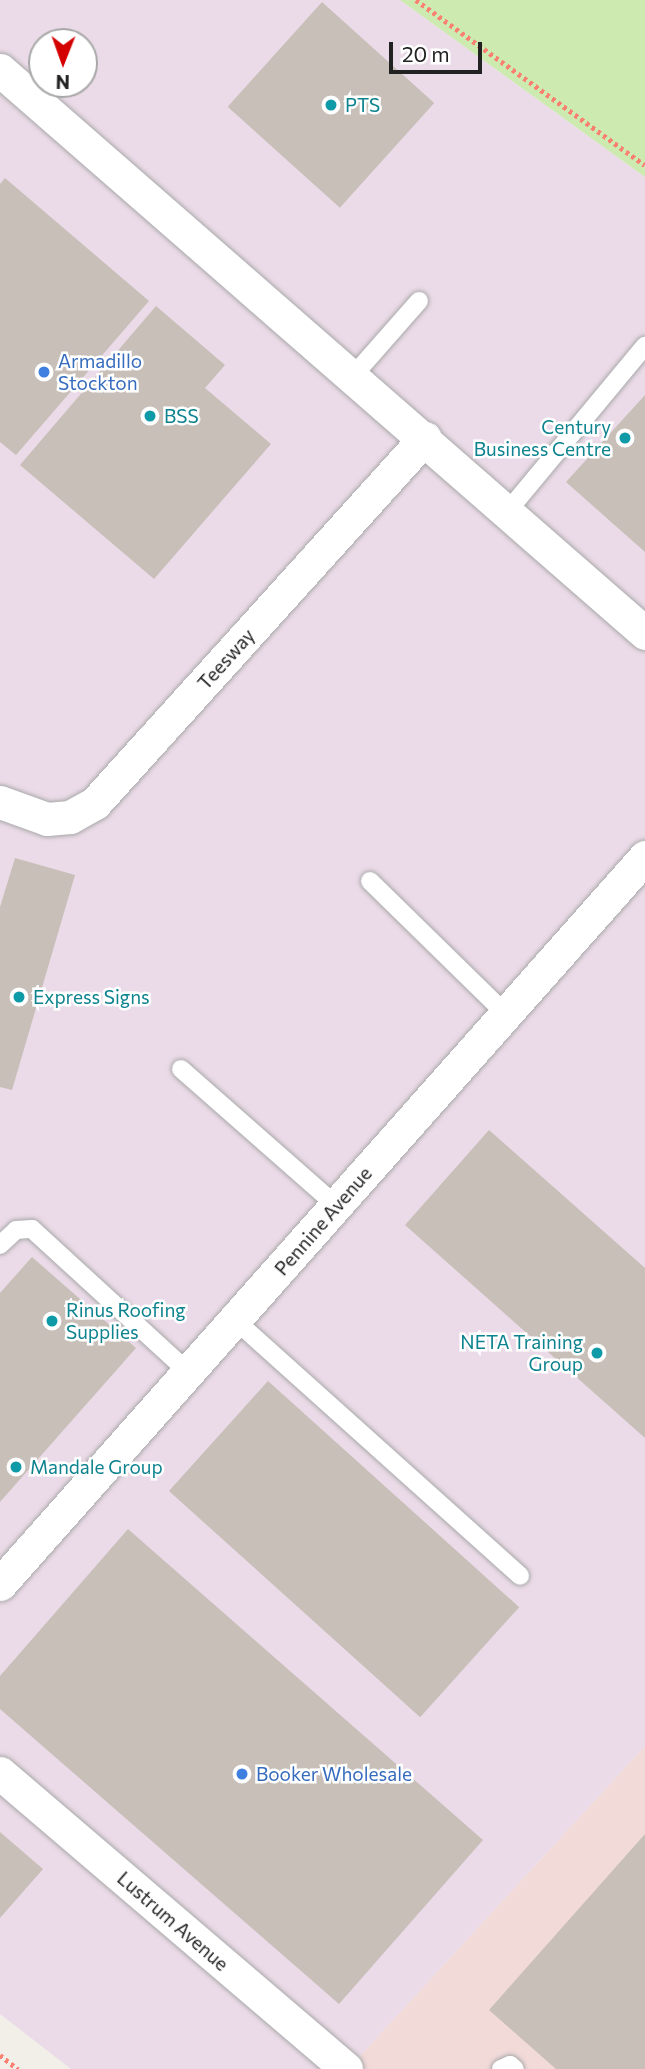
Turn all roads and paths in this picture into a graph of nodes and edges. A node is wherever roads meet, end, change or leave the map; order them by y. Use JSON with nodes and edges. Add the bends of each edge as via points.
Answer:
{"nodes":[{"id":1,"x":416,"y":0,"type":"edge"},
{"id":2,"x":0,"y":70,"type":"edge"},
{"id":3,"x":645,"y":165,"type":"edge"},
{"id":4,"x":419,"y":301,"type":"dead end"},
{"id":5,"x":645,"y":346,"type":"edge"},
{"id":6,"x":352,"y":376,"type":"junction"},
{"id":7,"x":425,"y":438,"type":"junction"},
{"id":8,"x":508,"y":512,"type":"junction"},
{"id":9,"x":642,"y":623,"type":"edge"},
{"id":10,"x":0,"y":802,"type":"edge"},
{"id":11,"x":645,"y":857,"type":"edge"},
{"id":12,"x":370,"y":881,"type":"dead end"},
{"id":13,"x":506,"y":1014,"type":"junction"},
{"id":14,"x":181,"y":1069,"type":"dead end"},
{"id":15,"x":336,"y":1205,"type":"junction"},
{"id":16,"x":0,"y":1245,"type":"edge"},
{"id":17,"x":235,"y":1320,"type":"junction"},
{"id":18,"x":188,"y":1372,"type":"junction"},
{"id":19,"x":520,"y":1576,"type":"dead end"},
{"id":20,"x":0,"y":1584,"type":"edge"},
{"id":21,"x":0,"y":1773,"type":"edge"},
{"id":22,"x":0,"y":2054,"type":"edge"},
{"id":23,"x":18,"y":2069,"type":"edge"},
{"id":24,"x":346,"y":2069,"type":"edge"},
{"id":25,"x":501,"y":2069,"type":"edge"},
{"id":26,"x":514,"y":2069,"type":"edge"}],
"edges":[{"from":1,"to":3,"type":"path"},
{"from":2,"to":6,"type":"street"},
{"from":4,"to":6,"type":"lane"},
{"from":5,"to":8,"type":"lane"},
{"from":6,"to":7,"type":"street"},
{"from":7,"to":8,"type":"street"},
{"from":7,"to":10,"type":"street","name":"Teesway","via":[[96,803],[70,817],[47,819]]},
{"from":8,"to":9,"type":"street"},
{"from":11,"to":13,"type":"street","name":"Pennine Avenue"},
{"from":12,"to":13,"type":"lane"},
{"from":13,"to":15,"type":"street","name":"Pennine Avenue"},
{"from":14,"to":15,"type":"lane"},
{"from":15,"to":17,"type":"street","name":"Pennine Avenue"},
{"from":16,"to":18,"type":"lane","via":[[16,1230],[32,1229]]},
{"from":17,"to":18,"type":"street","name":"Pennine Avenue"},
{"from":17,"to":19,"type":"lane"},
{"from":18,"to":20,"type":"street","name":"Pennine Avenue"},
{"from":21,"to":24,"type":"street","name":"Lustrum Avenue"},
{"from":22,"to":23,"type":"path"},
{"from":25,"to":26,"type":"lane","via":[[510,2065]]}]}
